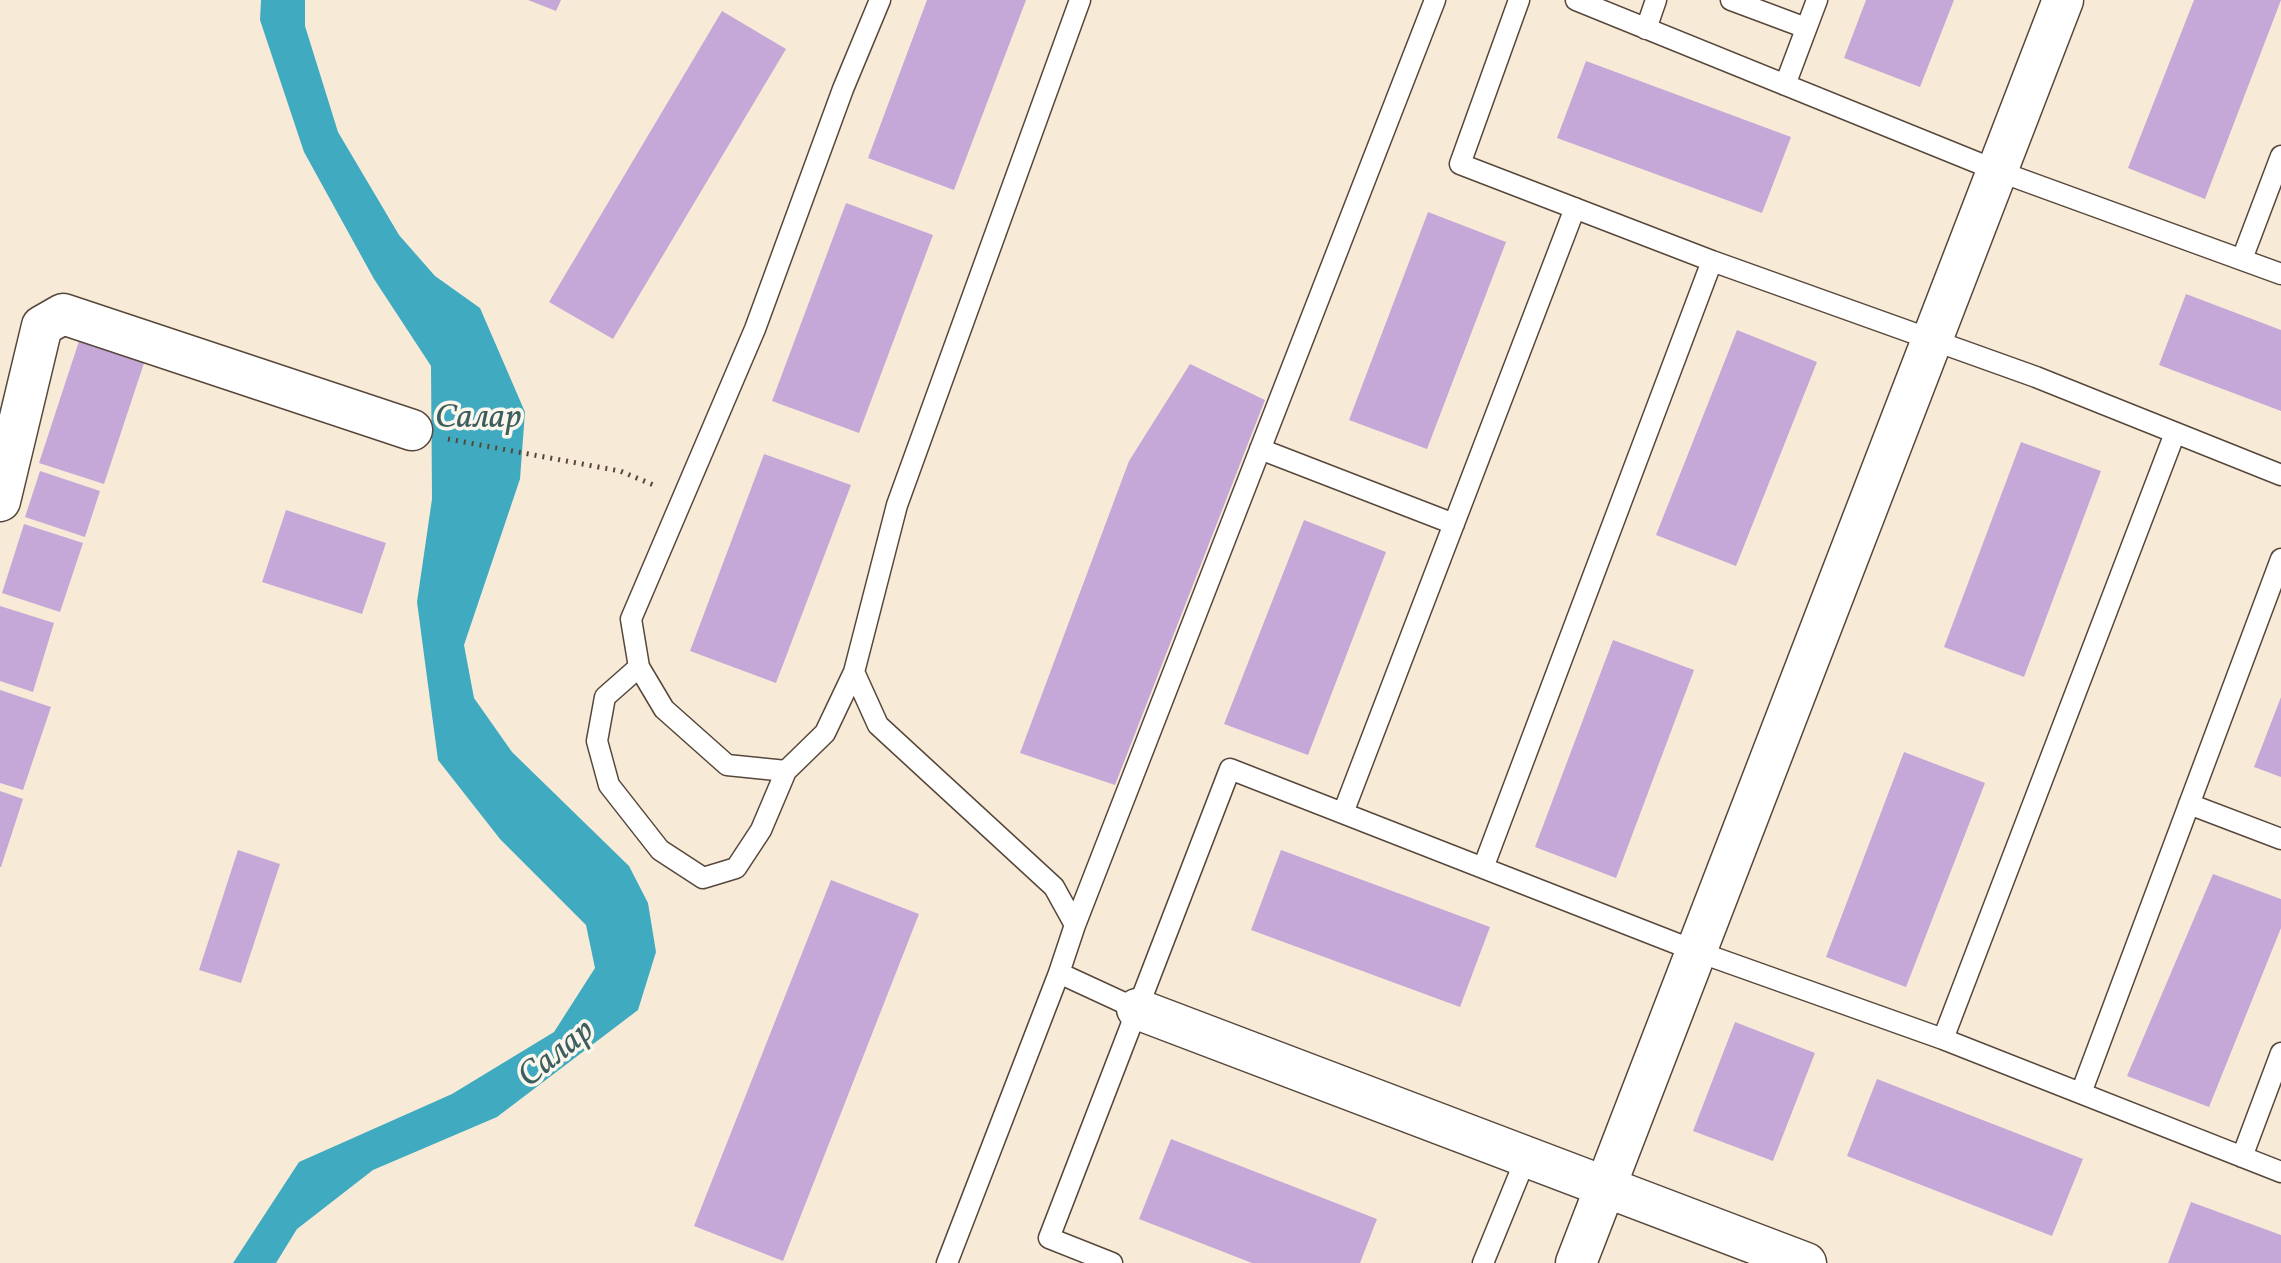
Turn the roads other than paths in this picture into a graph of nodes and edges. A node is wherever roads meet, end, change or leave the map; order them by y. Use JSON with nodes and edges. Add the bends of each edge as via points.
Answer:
{"nodes":[{"id":1,"x":880,"y":0,"type":"edge"},
{"id":2,"x":1080,"y":0,"type":"edge"},
{"id":3,"x":1435,"y":0,"type":"edge"},
{"id":4,"x":1519,"y":0,"type":"edge"},
{"id":5,"x":1576,"y":0,"type":"edge"},
{"id":6,"x":1656,"y":0,"type":"edge"},
{"id":7,"x":1731,"y":0,"type":"edge"},
{"id":8,"x":1817,"y":0,"type":"edge"},
{"id":9,"x":2063,"y":0,"type":"edge"},
{"id":10,"x":1806,"y":28,"type":"junction"},
{"id":11,"x":1646,"y":29,"type":"junction"},
{"id":12,"x":1785,"y":85,"type":"junction"},
{"id":13,"x":2281,"y":156,"type":"edge"},
{"id":14,"x":1998,"y":171,"type":"junction"},
{"id":15,"x":1575,"y":208,"type":"junction"},
{"id":16,"x":2242,"y":259,"type":"junction"},
{"id":17,"x":1712,"y":261,"type":"junction"},
{"id":18,"x":2281,"y":274,"type":"edge"},
{"id":19,"x":1933,"y":339,"type":"junction"},
{"id":20,"x":2175,"y":433,"type":"junction"},
{"id":21,"x":427,"y":434,"type":"road end"},
{"id":22,"x":1260,"y":449,"type":"junction"},
{"id":23,"x":2281,"y":475,"type":"edge"},
{"id":24,"x":1,"y":498,"type":"edge"},
{"id":25,"x":1454,"y":524,"type":"junction"},
{"id":26,"x":2281,"y":559,"type":"edge"},
{"id":27,"x":639,"y":667,"type":"junction"},
{"id":28,"x":854,"y":672,"type":"junction"},
{"id":29,"x":786,"y":771,"type":"junction"},
{"id":30,"x":2189,"y":804,"type":"junction"},
{"id":31,"x":1343,"y":813,"type":"junction"},
{"id":32,"x":2281,"y":839,"type":"edge"},
{"id":33,"x":1483,"y":868,"type":"junction"},
{"id":34,"x":1075,"y":925,"type":"junction"},
{"id":35,"x":1693,"y":950,"type":"junction"},
{"id":36,"x":1059,"y":973,"type":"junction"},
{"id":37,"x":1137,"y":1009,"type":"junction"},
{"id":38,"x":1943,"y":1039,"type":"junction"},
{"id":39,"x":2281,"y":1053,"type":"edge"},
{"id":40,"x":2081,"y":1093,"type":"junction"},
{"id":41,"x":2242,"y":1157,"type":"junction"},
{"id":42,"x":1526,"y":1158,"type":"junction"},
{"id":43,"x":2281,"y":1172,"type":"edge"},
{"id":44,"x":1604,"y":1188,"type":"junction"},
{"id":45,"x":947,"y":1263,"type":"edge"},
{"id":46,"x":1112,"y":1263,"type":"edge"},
{"id":47,"x":1483,"y":1263,"type":"edge"},
{"id":48,"x":1576,"y":1263,"type":"edge"},
{"id":49,"x":1806,"y":1263,"type":"edge"}],
"edges":[{"from":1,"to":27,"type":"lane","via":[[755,329],[631,619]]},
{"from":2,"to":28,"type":"lane","via":[[897,505]]},
{"from":3,"to":22,"type":"lane"},
{"from":4,"to":15,"type":"lane","via":[[1460,164]]},
{"from":5,"to":11,"type":"lane"},
{"from":6,"to":11,"type":"lane"},
{"from":7,"to":10,"type":"lane"},
{"from":8,"to":10,"type":"lane"},
{"from":9,"to":14,"type":"street"},
{"from":10,"to":12,"type":"lane"},
{"from":11,"to":12,"type":"lane"},
{"from":12,"to":14,"type":"lane"},
{"from":13,"to":16,"type":"lane"},
{"from":14,"to":16,"type":"lane"},
{"from":14,"to":19,"type":"street"},
{"from":15,"to":17,"type":"lane"},
{"from":15,"to":25,"type":"lane"},
{"from":16,"to":18,"type":"lane"},
{"from":17,"to":19,"type":"lane"},
{"from":17,"to":33,"type":"lane"},
{"from":19,"to":20,"type":"lane"},
{"from":19,"to":35,"type":"street"},
{"from":20,"to":23,"type":"lane"},
{"from":20,"to":38,"type":"lane"},
{"from":21,"to":24,"type":"street","via":[[63,314],[42,326]]},
{"from":22,"to":25,"type":"lane"},
{"from":22,"to":34,"type":"lane"},
{"from":25,"to":31,"type":"lane"},
{"from":26,"to":30,"type":"lane"},
{"from":27,"to":29,"type":"lane","via":[[664,709],[727,765]]},
{"from":27,"to":29,"type":"lane","via":[[605,697],[597,741],[609,785],[660,850],[703,878],[736,868],[761,830]]},
{"from":28,"to":29,"type":"lane","via":[[825,733]]},
{"from":28,"to":34,"type":"lane","via":[[878,725],[1054,887]]},
{"from":30,"to":32,"type":"lane"},
{"from":30,"to":40,"type":"lane"},
{"from":31,"to":33,"type":"lane"},
{"from":31,"to":37,"type":"lane","via":[[1230,769]]},
{"from":33,"to":35,"type":"lane"},
{"from":34,"to":36,"type":"lane"},
{"from":35,"to":38,"type":"lane"},
{"from":35,"to":44,"type":"street"},
{"from":36,"to":37,"type":"lane"},
{"from":36,"to":45,"type":"lane"},
{"from":37,"to":42,"type":"street"},
{"from":37,"to":46,"type":"lane","via":[[1049,1238]]},
{"from":38,"to":40,"type":"lane"},
{"from":39,"to":41,"type":"lane"},
{"from":40,"to":41,"type":"lane"},
{"from":41,"to":43,"type":"lane"},
{"from":42,"to":44,"type":"street"},
{"from":42,"to":47,"type":"lane"},
{"from":44,"to":48,"type":"street"},
{"from":44,"to":49,"type":"street"}]}
